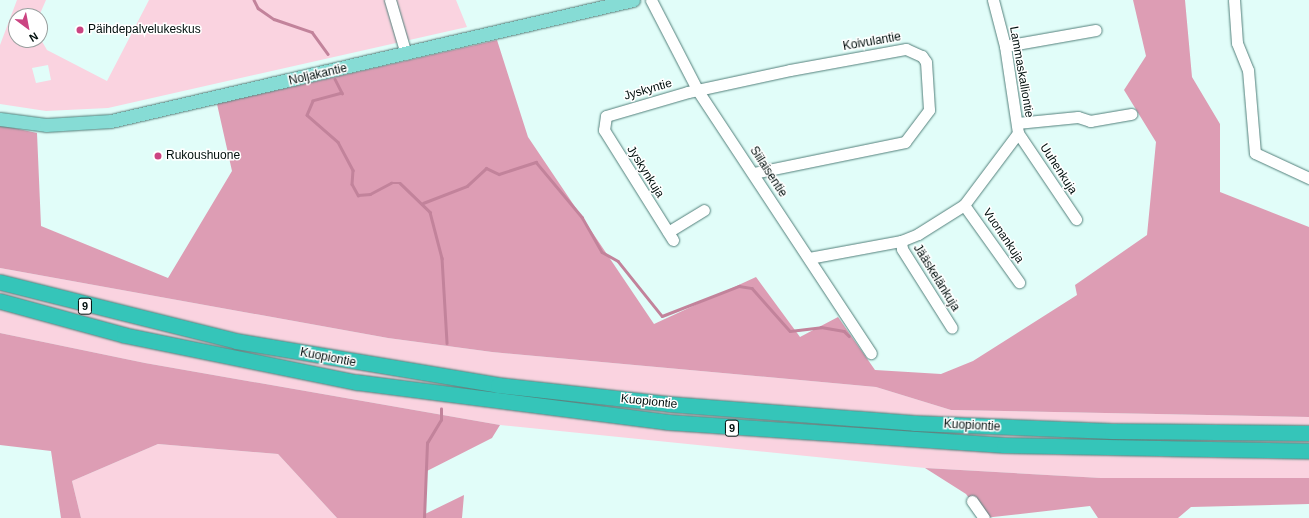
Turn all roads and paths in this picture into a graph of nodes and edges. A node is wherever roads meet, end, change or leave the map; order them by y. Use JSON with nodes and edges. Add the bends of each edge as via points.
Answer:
{"nodes":[{"id":1,"x":390,"y":0,"type":"edge"},
{"id":2,"x":633,"y":0,"type":"edge"},
{"id":3,"x":651,"y":0,"type":"edge"},
{"id":4,"x":993,"y":0,"type":"edge"},
{"id":5,"x":1234,"y":0,"type":"edge"},
{"id":6,"x":1096,"y":30,"type":"dead end"},
{"id":7,"x":1005,"y":46,"type":"junction"},
{"id":8,"x":406,"y":54,"type":"junction"},
{"id":9,"x":698,"y":91,"type":"junction"},
{"id":10,"x":1131,"y":114,"type":"dead end"},
{"id":11,"x":606,"y":116,"type":"joint"},
{"id":12,"x":0,"y":119,"type":"edge"},
{"id":13,"x":1018,"y":128,"type":"junction"},
{"id":14,"x":754,"y":173,"type":"junction"},
{"id":15,"x":1309,"y":178,"type":"edge"},
{"id":16,"x":964,"y":205,"type":"junction"},
{"id":17,"x":704,"y":210,"type":"dead end"},
{"id":18,"x":1076,"y":219,"type":"dead end"},
{"id":19,"x":901,"y":241,"type":"junction"},
{"id":20,"x":809,"y":258,"type":"junction"},
{"id":21,"x":0,"y":282,"type":"edge"},
{"id":22,"x":1019,"y":282,"type":"dead end"},
{"id":23,"x":0,"y":302,"type":"edge"},
{"id":24,"x":952,"y":328,"type":"dead end"},
{"id":25,"x":870,"y":353,"type":"dead end"},
{"id":26,"x":1309,"y":433,"type":"edge"},
{"id":27,"x":1309,"y":451,"type":"edge"},
{"id":28,"x":972,"y":501,"type":"dead end"},
{"id":29,"x":984,"y":518,"type":"edge"}],
"edges":[{"from":1,"to":8,"type":"street"},
{"from":2,"to":8,"type":"main road","name":"Noljakantie"},
{"from":3,"to":9,"type":"street","name":"Siilaisentie"},
{"from":4,"to":7,"type":"street","name":"Lammaskalliontie"},
{"from":5,"to":15,"type":"street","via":[[1237,43],[1248,70],[1255,153]]},
{"from":6,"to":7,"type":"street"},
{"from":7,"to":13,"type":"street","name":"Lammaskalliontie"},
{"from":8,"to":12,"type":"main road","name":"Noljakantie","via":[[111,121],[46,125]]},
{"from":9,"to":11,"type":"street","name":"Jyskyntie"},
{"from":9,"to":14,"type":"street","name":"Siilaisentie"},
{"from":9,"to":14,"type":"street","name":"Koivulantie","via":[[906,49],[922,56],[926,62],[929,110],[905,142]]},
{"from":10,"to":13,"type":"street","via":[[1090,121],[1078,117]]},
{"from":11,"to":17,"type":"street","name":"Jyskynkuja","via":[[604,130],[671,236]]},
{"from":13,"to":16,"type":"street","name":"Lammaskalliontie"},
{"from":13,"to":18,"type":"street","name":"Uuhenkuja"},
{"from":14,"to":20,"type":"street","name":"Siilaisentie"},
{"from":16,"to":19,"type":"street","name":"Lammaskalliontie"},
{"from":16,"to":22,"type":"street","name":"Vuonankuja"},
{"from":19,"to":20,"type":"street","name":"Lammaskalliontie"},
{"from":19,"to":24,"type":"street","name":"Jääskelänkuja","via":[[902,249]]},
{"from":20,"to":25,"type":"street","name":"Siilaisentie"},
{"from":21,"to":26,"type":"highway","name":"Kuopiontie","number":"9","via":[[236,341],[358,364],[529,388],[669,404],[914,423],[1127,432]]},
{"from":23,"to":27,"type":"highway","name":"Kuopiontie","number":"9","via":[[124,335],[356,382],[660,422],[974,444]]},
{"from":28,"to":29,"type":"street"}]}
